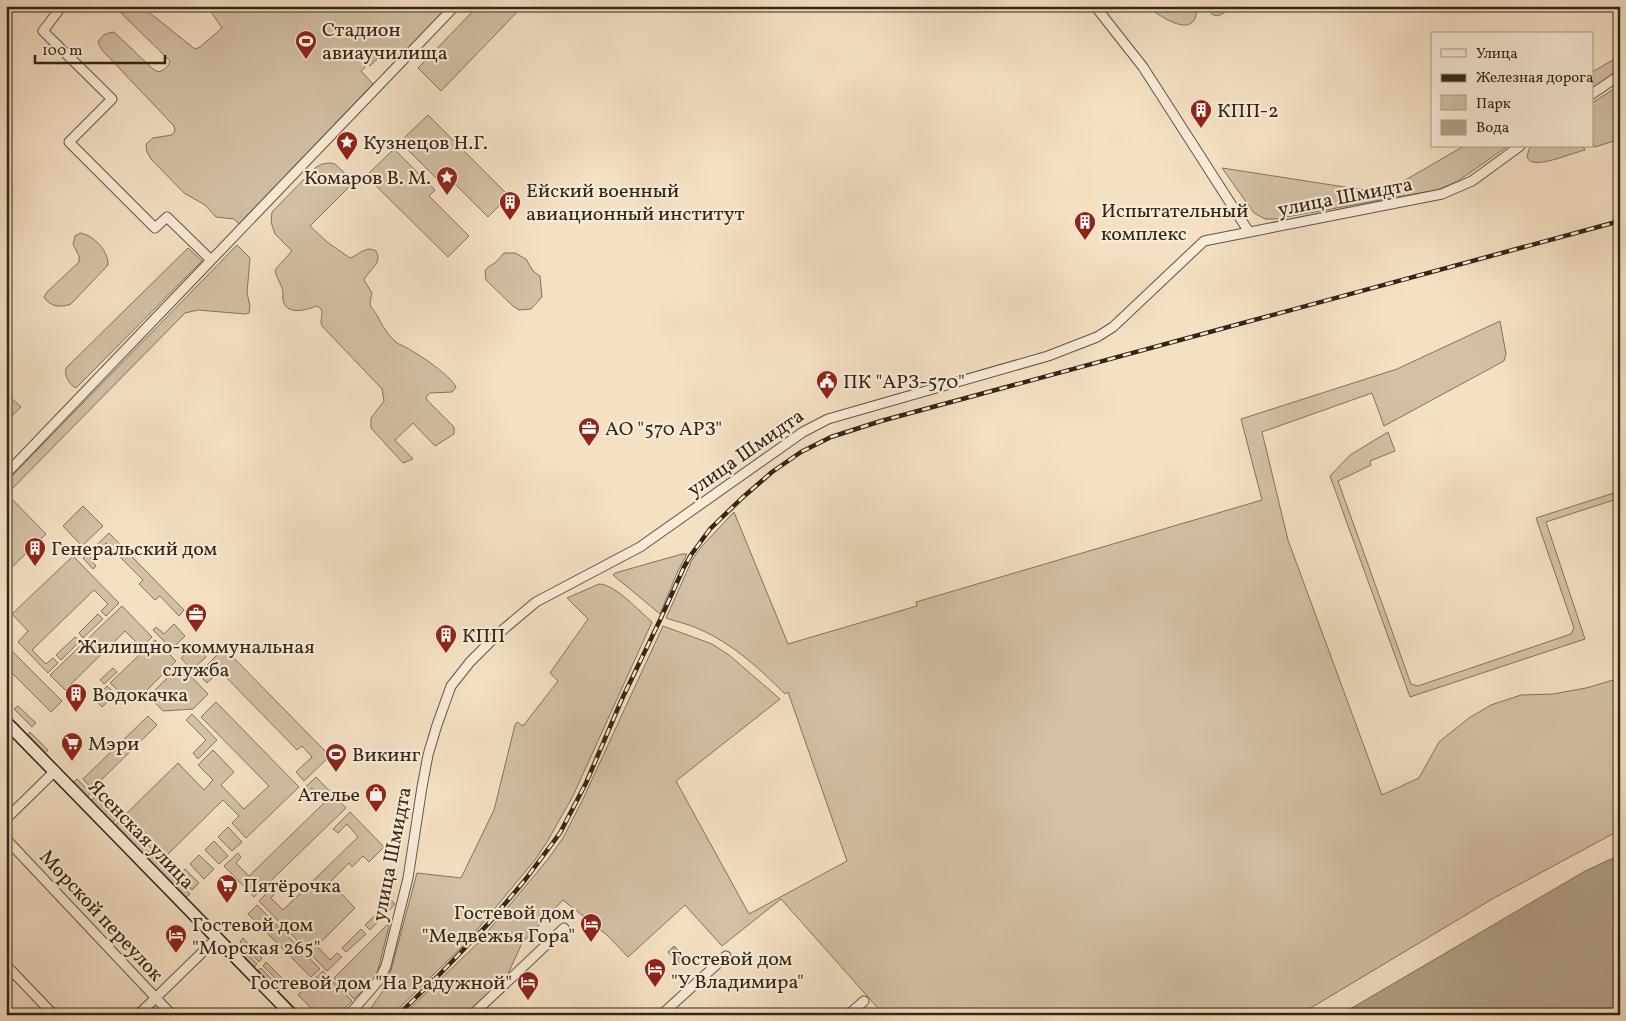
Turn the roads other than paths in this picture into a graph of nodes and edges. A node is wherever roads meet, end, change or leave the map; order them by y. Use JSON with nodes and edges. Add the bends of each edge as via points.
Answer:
{"nodes":[{"id":1,"x":62,"y":6,"type":"edge"},
{"id":2,"x":455,"y":6,"type":"edge"},
{"id":3,"x":1096,"y":6,"type":"edge"},
{"id":4,"x":1620,"y":75,"type":"edge"},
{"id":5,"x":1594,"y":93,"type":"edge"},
{"id":6,"x":1517,"y":148,"type":"edge"},
{"id":7,"x":1249,"y":232,"type":"junction"},
{"id":8,"x":211,"y":260,"type":"junction"},
{"id":9,"x":6,"y":474,"type":"edge"},
{"id":10,"x":6,"y":722,"type":"edge"},
{"id":11,"x":55,"y":772,"type":"junction"},
{"id":12,"x":6,"y":819,"type":"edge"},
{"id":13,"x":6,"y":838,"type":"edge"},
{"id":14,"x":564,"y":928,"type":"dead end"},
{"id":15,"x":217,"y":938,"type":"junction"},
{"id":16,"x":726,"y":956,"type":"dead end"},
{"id":17,"x":6,"y":965,"type":"edge"},
{"id":18,"x":156,"y":998,"type":"junction"},
{"id":19,"x":864,"y":1001,"type":"dead end"},
{"id":20,"x":54,"y":1015,"type":"edge"},
{"id":21,"x":138,"y":1015,"type":"edge"},
{"id":22,"x":172,"y":1015,"type":"edge"},
{"id":23,"x":292,"y":1015,"type":"edge"},
{"id":24,"x":349,"y":1015,"type":"edge"},
{"id":25,"x":472,"y":1015,"type":"edge"},
{"id":26,"x":661,"y":1015,"type":"edge"},
{"id":27,"x":848,"y":1015,"type":"edge"}],
"edges":[{"from":1,"to":8,"type":"street","via":[[43,31],[112,99],[70,142],[156,228],[167,216]]},
{"from":2,"to":8,"type":"street"},
{"from":3,"to":7,"type":"street","via":[[1143,67]]},
{"from":4,"to":5,"type":"street"},
{"from":6,"to":7,"type":"street","name":"улица Шмидта","via":[[1472,181],[1442,194]]},
{"from":7,"to":24,"type":"street","name":"улица Шмидта","via":[[1204,241],[1113,326],[1090,340],[1048,356],[828,419],[810,427],[640,547],[536,602],[499,633],[451,686],[428,755],[408,878],[386,966],[379,980]]},
{"from":8,"to":9,"type":"street"},
{"from":10,"to":11,"type":"street","name":"Ясенская улица"},
{"from":11,"to":12,"type":"street"},
{"from":11,"to":15,"type":"street","name":"Ясенская улица"},
{"from":13,"to":18,"type":"street","name":"Морской переулок"},
{"from":14,"to":25,"type":"street"},
{"from":15,"to":18,"type":"street"},
{"from":15,"to":23,"type":"street","name":"Ясенская улица"},
{"from":16,"to":26,"type":"street"},
{"from":17,"to":20,"type":"street"},
{"from":18,"to":21,"type":"street"},
{"from":18,"to":22,"type":"street","name":"Морской переулок"},
{"from":19,"to":27,"type":"street"}]}
